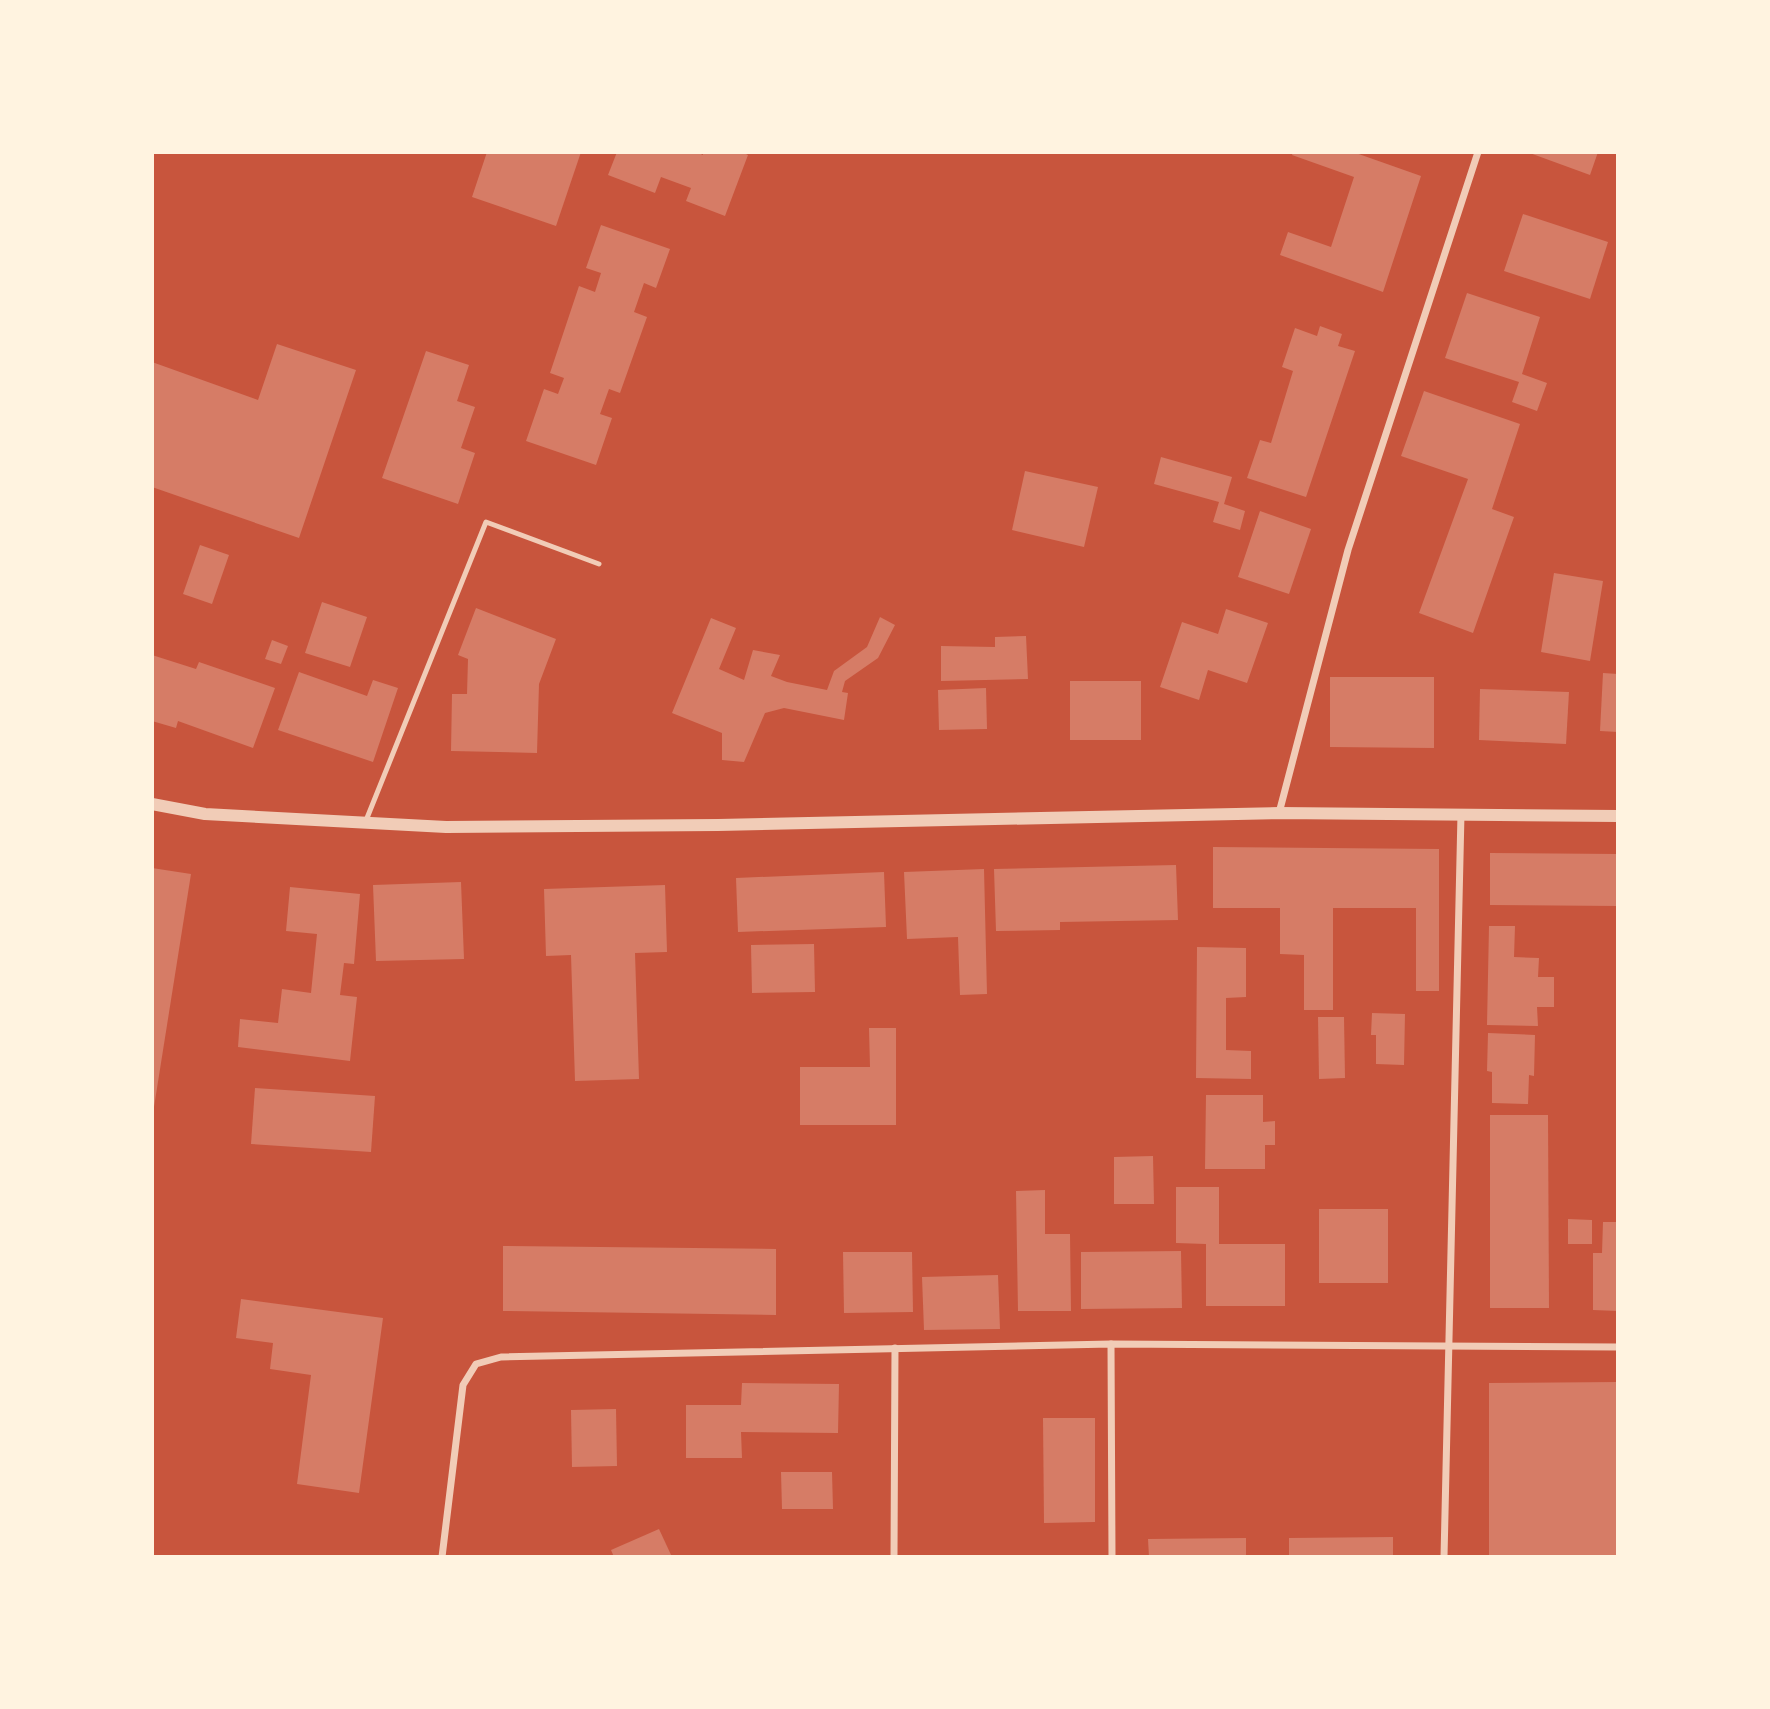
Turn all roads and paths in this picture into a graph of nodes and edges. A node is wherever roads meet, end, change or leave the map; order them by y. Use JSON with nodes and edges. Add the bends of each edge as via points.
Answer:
{"nodes":[{"id":1,"x":1478,"y":152,"type":"edge"},
{"id":2,"x":599,"y":564,"type":"dead end"},
{"id":3,"x":152,"y":804,"type":"edge"},
{"id":4,"x":1279,"y":813,"type":"junction"},
{"id":5,"x":1461,"y":814,"type":"junction"},
{"id":6,"x":1618,"y":816,"type":"edge"},
{"id":7,"x":365,"y":823,"type":"junction"},
{"id":8,"x":1111,"y":1343,"type":"junction"},
{"id":9,"x":1449,"y":1346,"type":"junction"},
{"id":10,"x":1618,"y":1347,"type":"edge"},
{"id":11,"x":895,"y":1348,"type":"junction"},
{"id":12,"x":442,"y":1557,"type":"edge"},
{"id":13,"x":894,"y":1557,"type":"edge"},
{"id":14,"x":1112,"y":1557,"type":"edge"},
{"id":15,"x":1444,"y":1557,"type":"edge"}],
"edges":[{"from":1,"to":4,"type":"street","via":[[1348,550]]},
{"from":2,"to":7,"type":"lane","via":[[486,523]]},
{"from":3,"to":7,"type":"street","via":[[205,814]]},
{"from":4,"to":5,"type":"street"},
{"from":4,"to":7,"type":"street","via":[[718,825],[446,827]]},
{"from":5,"to":6,"type":"street"},
{"from":5,"to":9,"type":"street"},
{"from":8,"to":9,"type":"street"},
{"from":8,"to":11,"type":"street"},
{"from":8,"to":14,"type":"street"},
{"from":9,"to":10,"type":"street"},
{"from":9,"to":15,"type":"street"},
{"from":11,"to":12,"type":"street","via":[[502,1357],[476,1364],[463,1385]]},
{"from":11,"to":13,"type":"street"}]}
